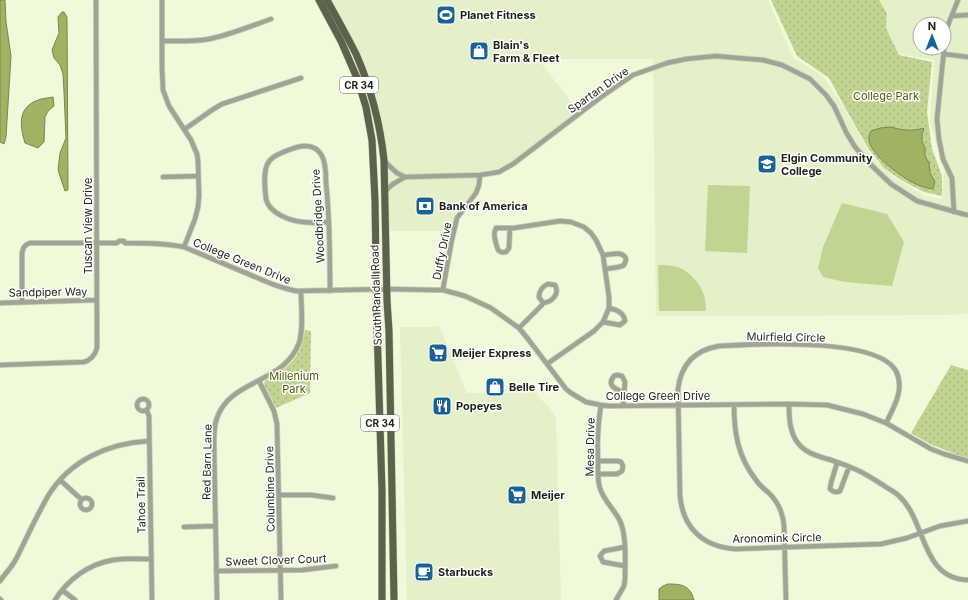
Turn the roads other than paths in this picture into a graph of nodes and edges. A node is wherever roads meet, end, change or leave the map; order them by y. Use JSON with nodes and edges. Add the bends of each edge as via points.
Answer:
{"nodes":[{"id":1,"x":96,"y":0,"type":"edge"},
{"id":2,"x":162,"y":0,"type":"edge"},
{"id":3,"x":319,"y":0,"type":"edge"},
{"id":4,"x":327,"y":0,"type":"edge"},
{"id":5,"x":958,"y":0,"type":"edge"},
{"id":6,"x":968,"y":15,"type":"edge"},
{"id":7,"x":952,"y":16,"type":"joint"},
{"id":8,"x":271,"y":19,"type":"dead end"},
{"id":9,"x":162,"y":41,"type":"junction"},
{"id":10,"x":952,"y":55,"type":"edge"},
{"id":11,"x":944,"y":56,"type":"edge"},
{"id":12,"x":968,"y":57,"type":"edge"},
{"id":13,"x":301,"y":78,"type":"dead end"},
{"id":14,"x":185,"y":129,"type":"junction"},
{"id":15,"x":384,"y":160,"type":"junction"},
{"id":16,"x":480,"y":175,"type":"junction"},
{"id":17,"x":198,"y":176,"type":"junction"},
{"id":18,"x":163,"y":177,"type":"dead end"},
{"id":19,"x":405,"y":177,"type":"junction"},
{"id":20,"x":384,"y":192,"type":"junction"},
{"id":21,"x":954,"y":212,"type":"junction"},
{"id":22,"x":968,"y":215,"type":"edge"},
{"id":23,"x":328,"y":222,"type":"junction"},
{"id":24,"x":510,"y":228,"type":"junction"},
{"id":25,"x":97,"y":243,"type":"junction"},
{"id":26,"x":184,"y":247,"type":"junction"},
{"id":27,"x":602,"y":255,"type":"junction"},
{"id":28,"x":605,"y":269,"type":"junction"},
{"id":29,"x":376,"y":289,"type":"junction"},
{"id":30,"x":387,"y":289,"type":"junction"},
{"id":31,"x":330,"y":290,"type":"junction"},
{"id":32,"x":443,"y":290,"type":"junction"},
{"id":33,"x":301,"y":291,"type":"junction"},
{"id":34,"x":97,"y":300,"type":"junction"},
{"id":35,"x":0,"y":302,"type":"edge"},
{"id":36,"x":22,"y":302,"type":"junction"},
{"id":37,"x":543,"y":303,"type":"junction"},
{"id":38,"x":609,"y":308,"type":"junction"},
{"id":39,"x":603,"y":322,"type":"junction"},
{"id":40,"x":519,"y":328,"type":"junction"},
{"id":41,"x":547,"y":364,"type":"junction"},
{"id":42,"x":0,"y":366,"type":"edge"},
{"id":43,"x":259,"y":381,"type":"junction"},
{"id":44,"x":624,"y":393,"type":"dead end"},
{"id":45,"x":789,"y":404,"type":"junction"},
{"id":46,"x":601,"y":405,"type":"junction"},
{"id":47,"x":679,"y":405,"type":"junction"},
{"id":48,"x":734,"y":405,"type":"junction"},
{"id":49,"x":623,"y":406,"type":"junction"},
{"id":50,"x":147,"y":411,"type":"dead end"},
{"id":51,"x":886,"y":423,"type":"junction"},
{"id":52,"x":149,"y":441,"type":"junction"},
{"id":53,"x":968,"y":461,"type":"edge"},
{"id":54,"x":598,"y":462,"type":"junction"},
{"id":55,"x":837,"y":463,"type":"junction"},
{"id":56,"x":849,"y":467,"type":"junction"},
{"id":57,"x":598,"y":474,"type":"junction"},
{"id":58,"x":60,"y":480,"type":"junction"},
{"id":59,"x":279,"y":495,"type":"junction"},
{"id":60,"x":333,"y":498,"type":"dead end"},
{"id":61,"x":81,"y":499,"type":"dead end"},
{"id":62,"x":968,"y":521,"type":"edge"},
{"id":63,"x":215,"y":526,"type":"junction"},
{"id":64,"x":184,"y":527,"type":"dead end"},
{"id":65,"x":920,"y":533,"type":"junction"},
{"id":66,"x":625,"y":547,"type":"junction"},
{"id":67,"x":785,"y":547,"type":"junction"},
{"id":68,"x":151,"y":559,"type":"junction"},
{"id":69,"x":336,"y":566,"type":"dead end"},
{"id":70,"x":625,"y":566,"type":"junction"},
{"id":71,"x":216,"y":571,"type":"junction"},
{"id":72,"x":280,"y":571,"type":"junction"},
{"id":73,"x":968,"y":580,"type":"edge"},
{"id":74,"x":0,"y":581,"type":"edge"},
{"id":75,"x":62,"y":590,"type":"junction"},
{"id":76,"x":55,"y":600,"type":"edge"},
{"id":77,"x":75,"y":600,"type":"edge"},
{"id":78,"x":152,"y":600,"type":"edge"},
{"id":79,"x":217,"y":600,"type":"edge"},
{"id":80,"x":281,"y":600,"type":"edge"},
{"id":81,"x":382,"y":600,"type":"edge"},
{"id":82,"x":394,"y":600,"type":"edge"},
{"id":83,"x":616,"y":600,"type":"edge"},
{"id":84,"x":786,"y":600,"type":"edge"}],
"edges":[{"from":1,"to":25,"type":"street","name":"Tuscan View Drive"},
{"from":2,"to":9,"type":"street"},
{"from":3,"to":29,"type":"main road","name":"South Randall Road","number":"CR 34","via":[[352,63],[369,122],[374,181]]},
{"from":4,"to":15,"type":"main road","name":"South Randall Road","number":"CR 34","via":[[355,53],[368,85],[377,117]]},
{"from":5,"to":7,"type":"street"},
{"from":6,"to":7,"type":"street"},
{"from":8,"to":9,"type":"street","via":[[210,39]]},
{"from":9,"to":14,"type":"street","via":[[163,90],[174,115]]},
{"from":10,"to":12,"type":"street"},
{"from":11,"to":21,"type":"street","via":[[937,119],[943,159],[952,178]]},
{"from":13,"to":14,"type":"street","via":[[222,104]]},
{"from":14,"to":17,"type":"street","via":[[197,154]]},
{"from":15,"to":19,"type":"street"},
{"from":15,"to":20,"type":"main road","name":"South Randall Road","number":"CR 34"},
{"from":16,"to":19,"type":"street","name":"Spartan Drive"},
{"from":16,"to":21,"type":"street","name":"Spartan Drive","via":[[499,172],[513,164],[633,75],[667,63],[716,56],[763,60],[810,79],[834,106],[855,147],[891,184],[917,201]]},
{"from":16,"to":32,"type":"street","name":"Duffy Drive","via":[[476,192],[457,218]]},
{"from":17,"to":18,"type":"street"},
{"from":17,"to":26,"type":"street","via":[[197,215]]},
{"from":19,"to":20,"type":"street"},
{"from":20,"to":30,"type":"main road","name":"South Randall Road","number":"CR 34"},
{"from":21,"to":22,"type":"street","name":"Spartan Drive"},
{"from":23,"to":23,"type":"street","name":"Woodbridge Drive","via":[[296,221],[270,208],[266,199],[266,171],[273,157],[299,146],[319,151],[324,162]]},
{"from":23,"to":31,"type":"street","name":"Woodbridge Drive"},
{"from":24,"to":24,"type":"street","via":[[509,248],[506,252],[500,251],[497,248],[494,231],[496,228]]},
{"from":24,"to":27,"type":"street","via":[[560,221],[571,222],[591,233]]},
{"from":25,"to":26,"type":"street","name":"College Green Drive","via":[[124,241]]},
{"from":25,"to":34,"type":"street","name":"Tuscan View Drive"},
{"from":25,"to":36,"type":"street","name":"College Green Drive","via":[[25,245],[22,253]]},
{"from":26,"to":33,"type":"street","name":"College Green Drive","via":[[272,284]]},
{"from":27,"to":28,"type":"street"},
{"from":27,"to":28,"type":"street","via":[[623,255],[626,261],[621,266]]},
{"from":28,"to":38,"type":"street"},
{"from":29,"to":30,"type":"street","name":"College Green Drive"},
{"from":29,"to":31,"type":"street","name":"College Green Drive"},
{"from":29,"to":81,"type":"main road","name":"South Randall Road","number":"CR 34","via":[[382,491]]},
{"from":30,"to":32,"type":"street","name":"College Green Drive"},
{"from":30,"to":82,"type":"main road","name":"South Randall Road","number":"CR 34"},
{"from":31,"to":33,"type":"street","name":"College Green Drive"},
{"from":32,"to":40,"type":"street","name":"College Green Drive","via":[[465,296],[491,308]]},
{"from":33,"to":43,"type":"street","name":"Red Barn Lane","via":[[301,333],[295,352],[281,368]]},
{"from":34,"to":36,"type":"street","name":"Sandpiper Way"},
{"from":34,"to":42,"type":"street","name":"Tuscan View Drive","via":[[97,348],[88,361]]},
{"from":35,"to":36,"type":"street","name":"Sandpiper Way"},
{"from":37,"to":37,"type":"street","via":[[550,301],[557,293],[552,284],[545,285],[540,291],[539,297]]},
{"from":37,"to":40,"type":"street"},
{"from":38,"to":39,"type":"street"},
{"from":38,"to":39,"type":"street","via":[[623,314],[625,321],[620,324]]},
{"from":39,"to":41,"type":"street"},
{"from":40,"to":41,"type":"street","name":"College Green Drive"},
{"from":41,"to":46,"type":"street","name":"College Green Drive","via":[[566,390],[586,402]]},
{"from":43,"to":59,"type":"street","name":"Columbine Drive","via":[[274,411],[278,429]]},
{"from":43,"to":63,"type":"street","name":"Red Barn Lane","via":[[233,396],[217,418],[214,436]]},
{"from":44,"to":49,"type":"street"},
{"from":45,"to":48,"type":"street","name":"College Green Drive"},
{"from":45,"to":51,"type":"street","name":"College Green Drive","via":[[827,405]]},
{"from":45,"to":55,"type":"street","via":[[790,428],[794,438],[810,454]]},
{"from":46,"to":49,"type":"street","name":"College Green Drive"},
{"from":46,"to":54,"type":"street","name":"Mesa Drive"},
{"from":47,"to":48,"type":"street","name":"College Green Drive"},
{"from":47,"to":49,"type":"street","name":"College Green Drive"},
{"from":47,"to":51,"type":"street","name":"Muirfield Circle","via":[[680,378],[687,364],[695,355],[709,348],[727,345],[807,344],[840,347],[873,355],[888,362],[896,371],[899,393]]},
{"from":47,"to":67,"type":"street","name":"Aronomink Circle","via":[[680,501],[693,530],[701,538],[722,547]]},
{"from":48,"to":67,"type":"street","via":[[735,431],[741,452],[756,481],[778,506],[784,520]]},
{"from":50,"to":52,"type":"street","name":"Tahoe Trail"},
{"from":51,"to":53,"type":"street","name":"College Green Drive","via":[[937,452]]},
{"from":52,"to":58,"type":"street","via":[[121,444],[98,452],[79,463]]},
{"from":52,"to":68,"type":"street","name":"Tahoe Trail"},
{"from":54,"to":57,"type":"street","name":"Mesa Drive"},
{"from":54,"to":57,"type":"street","via":[[618,461],[623,466],[622,472],[617,474]]},
{"from":55,"to":56,"type":"street"},
{"from":55,"to":56,"type":"street","via":[[831,483],[832,491],[840,491]]},
{"from":56,"to":65,"type":"street","via":[[897,494],[907,505]]},
{"from":57,"to":66,"type":"street","name":"Mesa Drive","via":[[601,491],[623,528]]},
{"from":58,"to":61,"type":"street"},
{"from":58,"to":74,"type":"street","via":[[49,495],[14,563]]},
{"from":59,"to":60,"type":"street"},
{"from":59,"to":72,"type":"street","name":"Columbine Drive"},
{"from":62,"to":65,"type":"street","name":"Aronomink Circle","via":[[946,524]]},
{"from":63,"to":64,"type":"street"},
{"from":63,"to":71,"type":"street","name":"Red Barn Lane"},
{"from":65,"to":67,"type":"street","name":"Aronomink Circle","via":[[873,545]]},
{"from":65,"to":73,"type":"street","via":[[937,566],[945,573]]},
{"from":66,"to":70,"type":"street","name":"Mesa Drive"},
{"from":66,"to":70,"type":"street","via":[[604,551],[600,556],[603,562]]},
{"from":67,"to":84,"type":"street"},
{"from":68,"to":75,"type":"street","via":[[114,560],[98,564],[81,573]]},
{"from":68,"to":78,"type":"street","name":"Tahoe Trail"},
{"from":69,"to":72,"type":"street","name":"Sweet Clover Court"},
{"from":70,"to":83,"type":"street","name":"Mesa Drive","via":[[624,586]]},
{"from":71,"to":72,"type":"street","name":"Sweet Clover Court"},
{"from":71,"to":79,"type":"street","name":"Red Barn Lane"},
{"from":72,"to":80,"type":"street","name":"Columbine Drive"},
{"from":75,"to":76,"type":"street"},
{"from":75,"to":77,"type":"street"}]}
